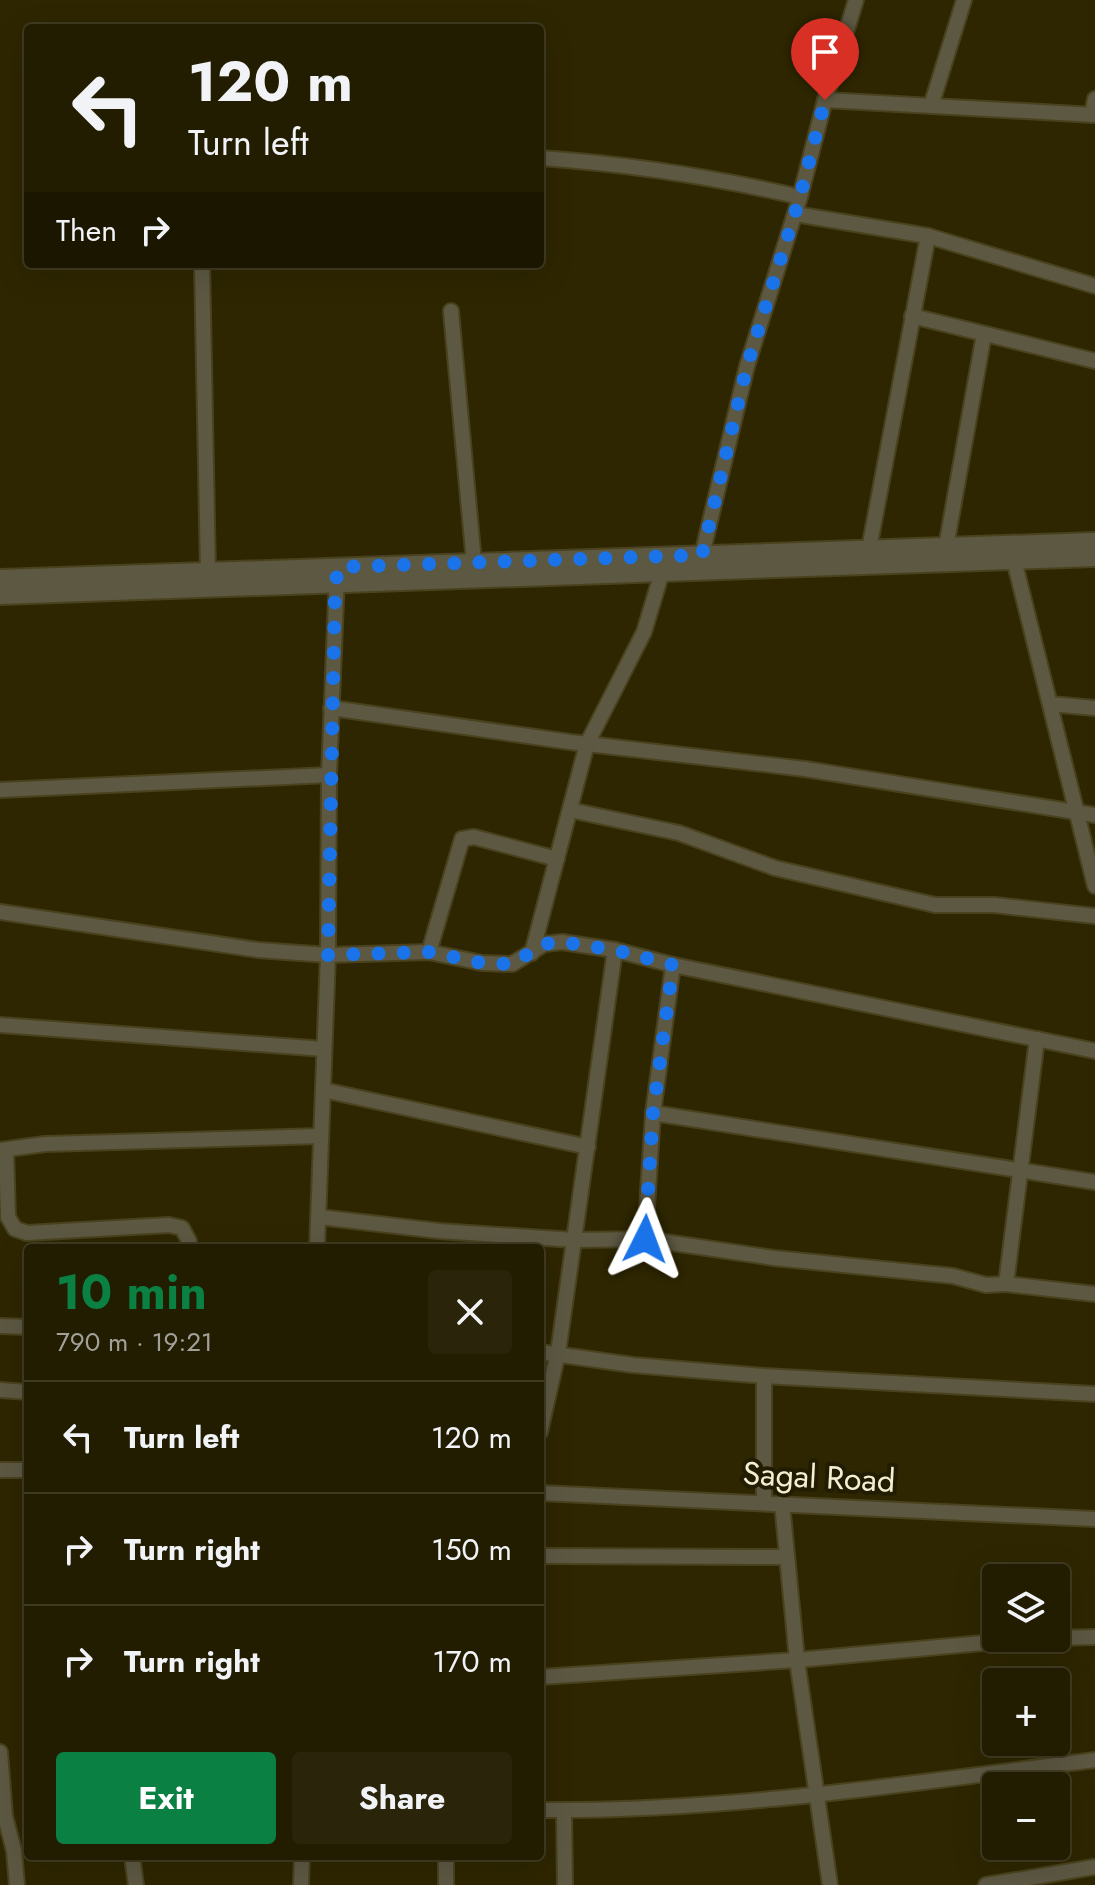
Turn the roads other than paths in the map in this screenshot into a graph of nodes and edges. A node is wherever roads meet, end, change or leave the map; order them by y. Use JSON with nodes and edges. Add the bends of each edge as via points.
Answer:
{"nodes":[{"id":1,"x":856,"y":0,"type":"edge"},
{"id":2,"x":964,"y":0,"type":"edge"},
{"id":3,"x":1095,"y":99,"type":"edge"},
{"id":4,"x":825,"y":100,"type":"junction"},
{"id":5,"x":931,"y":106,"type":"junction"},
{"id":6,"x":1094,"y":115,"type":"edge"},
{"id":7,"x":544,"y":158,"type":"edge"},
{"id":8,"x":800,"y":197,"type":"junction"},
{"id":9,"x":795,"y":214,"type":"junction"},
{"id":10,"x":928,"y":236,"type":"junction"},
{"id":11,"x":202,"y":268,"type":"edge"},
{"id":12,"x":1095,"y":286,"type":"edge"},
{"id":13,"x":451,"y":311,"type":"dead end"},
{"id":14,"x":912,"y":316,"type":"junction"},
{"id":15,"x":984,"y":334,"type":"junction"},
{"id":16,"x":1095,"y":361,"type":"edge"},
{"id":17,"x":1095,"y":542,"type":"edge"},
{"id":18,"x":946,"y":547,"type":"junction"},
{"id":19,"x":869,"y":549,"type":"junction"},
{"id":20,"x":1012,"y":552,"type":"junction"},
{"id":21,"x":702,"y":555,"type":"junction"},
{"id":22,"x":1095,"y":557,"type":"edge"},
{"id":23,"x":474,"y":563,"type":"junction"},
{"id":24,"x":208,"y":572,"type":"junction"},
{"id":25,"x":662,"y":572,"type":"junction"},
{"id":26,"x":337,"y":576,"type":"junction"},
{"id":27,"x":0,"y":579,"type":"edge"},
{"id":28,"x":0,"y":595,"type":"edge"},
{"id":29,"x":1050,"y":704,"type":"junction"},
{"id":30,"x":331,"y":708,"type":"junction"},
{"id":31,"x":1095,"y":708,"type":"edge"},
{"id":32,"x":587,"y":744,"type":"junction"},
{"id":33,"x":329,"y":775,"type":"junction"},
{"id":34,"x":0,"y":790,"type":"edge"},
{"id":35,"x":570,"y":810,"type":"junction"},
{"id":36,"x":1077,"y":813,"type":"junction"},
{"id":37,"x":1095,"y":815,"type":"edge"},
{"id":38,"x":557,"y":859,"type":"junction"},
{"id":39,"x":1095,"y":886,"type":"edge"},
{"id":40,"x":0,"y":912,"type":"edge"},
{"id":41,"x":1095,"y":916,"type":"edge"},
{"id":42,"x":615,"y":950,"type":"junction"},
{"id":43,"x":429,"y":952,"type":"junction"},
{"id":44,"x":532,"y":953,"type":"junction"},
{"id":45,"x":328,"y":955,"type":"junction"},
{"id":46,"x":673,"y":965,"type":"junction"},
{"id":47,"x":0,"y":1025,"type":"edge"},
{"id":48,"x":1037,"y":1039,"type":"junction"},
{"id":49,"x":324,"y":1049,"type":"junction"},
{"id":50,"x":1095,"y":1051,"type":"edge"},
{"id":51,"x":323,"y":1090,"type":"junction"},
{"id":52,"x":653,"y":1113,"type":"junction"},
{"id":53,"x":321,"y":1136,"type":"junction"},
{"id":54,"x":588,"y":1147,"type":"junction"},
{"id":55,"x":3,"y":1150,"type":"edge"},
{"id":56,"x":1021,"y":1170,"type":"junction"},
{"id":57,"x":1095,"y":1182,"type":"edge"},
{"id":58,"x":319,"y":1217,"type":"junction"},
{"id":59,"x":645,"y":1239,"type":"junction"},
{"id":60,"x":574,"y":1240,"type":"junction"},
{"id":61,"x":189,"y":1244,"type":"edge"},
{"id":62,"x":317,"y":1244,"type":"edge"},
{"id":63,"x":1006,"y":1284,"type":"junction"},
{"id":64,"x":1095,"y":1294,"type":"edge"},
{"id":65,"x":0,"y":1326,"type":"edge"},
{"id":66,"x":24,"y":1327,"type":"edge"},
{"id":67,"x":544,"y":1352,"type":"edge"},
{"id":68,"x":558,"y":1353,"type":"junction"},
{"id":69,"x":764,"y":1376,"type":"junction"},
{"id":70,"x":0,"y":1390,"type":"edge"},
{"id":71,"x":24,"y":1392,"type":"edge"},
{"id":72,"x":1095,"y":1394,"type":"edge"},
{"id":73,"x":544,"y":1414,"type":"edge"},
{"id":74,"x":0,"y":1470,"type":"edge"},
{"id":75,"x":24,"y":1470,"type":"edge"},
{"id":76,"x":544,"y":1493,"type":"edge"},
{"id":77,"x":764,"y":1502,"type":"junction"},
{"id":78,"x":782,"y":1503,"type":"junction"},
{"id":79,"x":1095,"y":1519,"type":"edge"},
{"id":80,"x":544,"y":1556,"type":"edge"},
{"id":81,"x":787,"y":1557,"type":"junction"},
{"id":82,"x":1095,"y":1637,"type":"edge"},
{"id":83,"x":1070,"y":1638,"type":"edge"},
{"id":84,"x":982,"y":1643,"type":"edge"},
{"id":85,"x":797,"y":1660,"type":"junction"},
{"id":86,"x":544,"y":1677,"type":"edge"},
{"id":87,"x":0,"y":1752,"type":"edge"},
{"id":88,"x":1095,"y":1760,"type":"edge"},
{"id":89,"x":818,"y":1795,"type":"junction"},
{"id":90,"x":544,"y":1810,"type":"edge"},
{"id":91,"x":564,"y":1810,"type":"junction"},
{"id":92,"x":133,"y":1860,"type":"edge"},
{"id":93,"x":302,"y":1860,"type":"edge"},
{"id":94,"x":446,"y":1860,"type":"edge"},
{"id":95,"x":1095,"y":1867,"type":"edge"},
{"id":96,"x":17,"y":1885,"type":"edge"},
{"id":97,"x":136,"y":1885,"type":"edge"},
{"id":98,"x":301,"y":1885,"type":"edge"},
{"id":99,"x":446,"y":1885,"type":"edge"},
{"id":100,"x":565,"y":1885,"type":"edge"},
{"id":101,"x":830,"y":1885,"type":"edge"},
{"id":102,"x":986,"y":1885,"type":"edge"}],
"edges":[{"from":1,"to":4,"type":"street"},
{"from":2,"to":5,"type":"street"},
{"from":3,"to":6,"type":"street"},
{"from":4,"to":5,"type":"street"},
{"from":4,"to":8,"type":"street"},
{"from":5,"to":6,"type":"street"},
{"from":7,"to":8,"type":"street","via":[[720,178]]},
{"from":8,"to":9,"type":"street"},
{"from":9,"to":10,"type":"street"},
{"from":9,"to":21,"type":"street","via":[[747,366]]},
{"from":10,"to":12,"type":"street"},
{"from":10,"to":14,"type":"street"},
{"from":11,"to":24,"type":"street"},
{"from":13,"to":23,"type":"street"},
{"from":14,"to":15,"type":"street"},
{"from":14,"to":19,"type":"street"},
{"from":15,"to":16,"type":"street"},
{"from":15,"to":18,"type":"street"},
{"from":17,"to":20,"type":"street"},
{"from":18,"to":19,"type":"street"},
{"from":18,"to":20,"type":"street"},
{"from":19,"to":21,"type":"street"},
{"from":20,"to":22,"type":"street"},
{"from":20,"to":25,"type":"street"},
{"from":20,"to":29,"type":"street"},
{"from":21,"to":23,"type":"street"},
{"from":23,"to":26,"type":"street"},
{"from":24,"to":26,"type":"street"},
{"from":24,"to":27,"type":"street"},
{"from":25,"to":26,"type":"street"},
{"from":25,"to":32,"type":"street","via":[[644,632]]},
{"from":26,"to":28,"type":"street"},
{"from":26,"to":30,"type":"street"},
{"from":29,"to":31,"type":"street"},
{"from":29,"to":36,"type":"street"},
{"from":30,"to":32,"type":"street"},
{"from":30,"to":33,"type":"street"},
{"from":32,"to":35,"type":"street"},
{"from":32,"to":36,"type":"street","via":[[805,769]]},
{"from":33,"to":34,"type":"street"},
{"from":33,"to":45,"type":"street"},
{"from":35,"to":38,"type":"street"},
{"from":35,"to":41,"type":"street","via":[[679,833],[775,868],[935,905],[994,905]]},
{"from":36,"to":37,"type":"street"},
{"from":36,"to":39,"type":"street"},
{"from":38,"to":43,"type":"street","via":[[474,837],[462,839]]},
{"from":38,"to":44,"type":"street"},
{"from":40,"to":45,"type":"street","via":[[243,948]]},
{"from":42,"to":44,"type":"street","via":[[562,942],[544,944]]},
{"from":42,"to":46,"type":"street"},
{"from":42,"to":54,"type":"street"},
{"from":43,"to":44,"type":"street","via":[[512,964]]},
{"from":43,"to":45,"type":"street"},
{"from":45,"to":49,"type":"street"},
{"from":46,"to":48,"type":"street"},
{"from":46,"to":52,"type":"street"},
{"from":47,"to":49,"type":"street"},
{"from":48,"to":50,"type":"street"},
{"from":48,"to":56,"type":"street"},
{"from":49,"to":51,"type":"street"},
{"from":51,"to":53,"type":"street"},
{"from":51,"to":54,"type":"street"},
{"from":52,"to":56,"type":"street"},
{"from":52,"to":59,"type":"street"},
{"from":53,"to":55,"type":"street","via":[[45,1144]]},
{"from":53,"to":58,"type":"street"},
{"from":54,"to":60,"type":"street"},
{"from":55,"to":61,"type":"street","via":[[8,1217],[15,1229],[27,1233],[169,1225],[182,1228]]},
{"from":56,"to":57,"type":"street"},
{"from":56,"to":63,"type":"street"},
{"from":58,"to":60,"type":"street"},
{"from":58,"to":62,"type":"street"},
{"from":59,"to":60,"type":"street"},
{"from":59,"to":63,"type":"street"},
{"from":60,"to":68,"type":"street"},
{"from":63,"to":64,"type":"street"},
{"from":65,"to":66,"type":"street"},
{"from":67,"to":68,"type":"street"},
{"from":68,"to":69,"type":"street"},
{"from":68,"to":73,"type":"street"},
{"from":69,"to":72,"type":"street"},
{"from":69,"to":77,"type":"street"},
{"from":70,"to":71,"type":"street"},
{"from":74,"to":75,"type":"street"},
{"from":76,"to":77,"type":"street","name":"Sagal Road"},
{"from":77,"to":78,"type":"street","name":"Sagal Road"},
{"from":78,"to":79,"type":"street","name":"Sagal Road"},
{"from":78,"to":81,"type":"street"},
{"from":80,"to":81,"type":"street"},
{"from":81,"to":85,"type":"street"},
{"from":82,"to":83,"type":"street"},
{"from":84,"to":85,"type":"street"},
{"from":85,"to":86,"type":"street"},
{"from":85,"to":89,"type":"street"},
{"from":87,"to":96,"type":"street"},
{"from":88,"to":89,"type":"street"},
{"from":89,"to":91,"type":"street","via":[[688,1807]]},
{"from":89,"to":101,"type":"street"},
{"from":90,"to":91,"type":"street"},
{"from":91,"to":100,"type":"street"},
{"from":92,"to":97,"type":"street"},
{"from":93,"to":98,"type":"street"},
{"from":94,"to":99,"type":"street"},
{"from":95,"to":102,"type":"street"}]}
